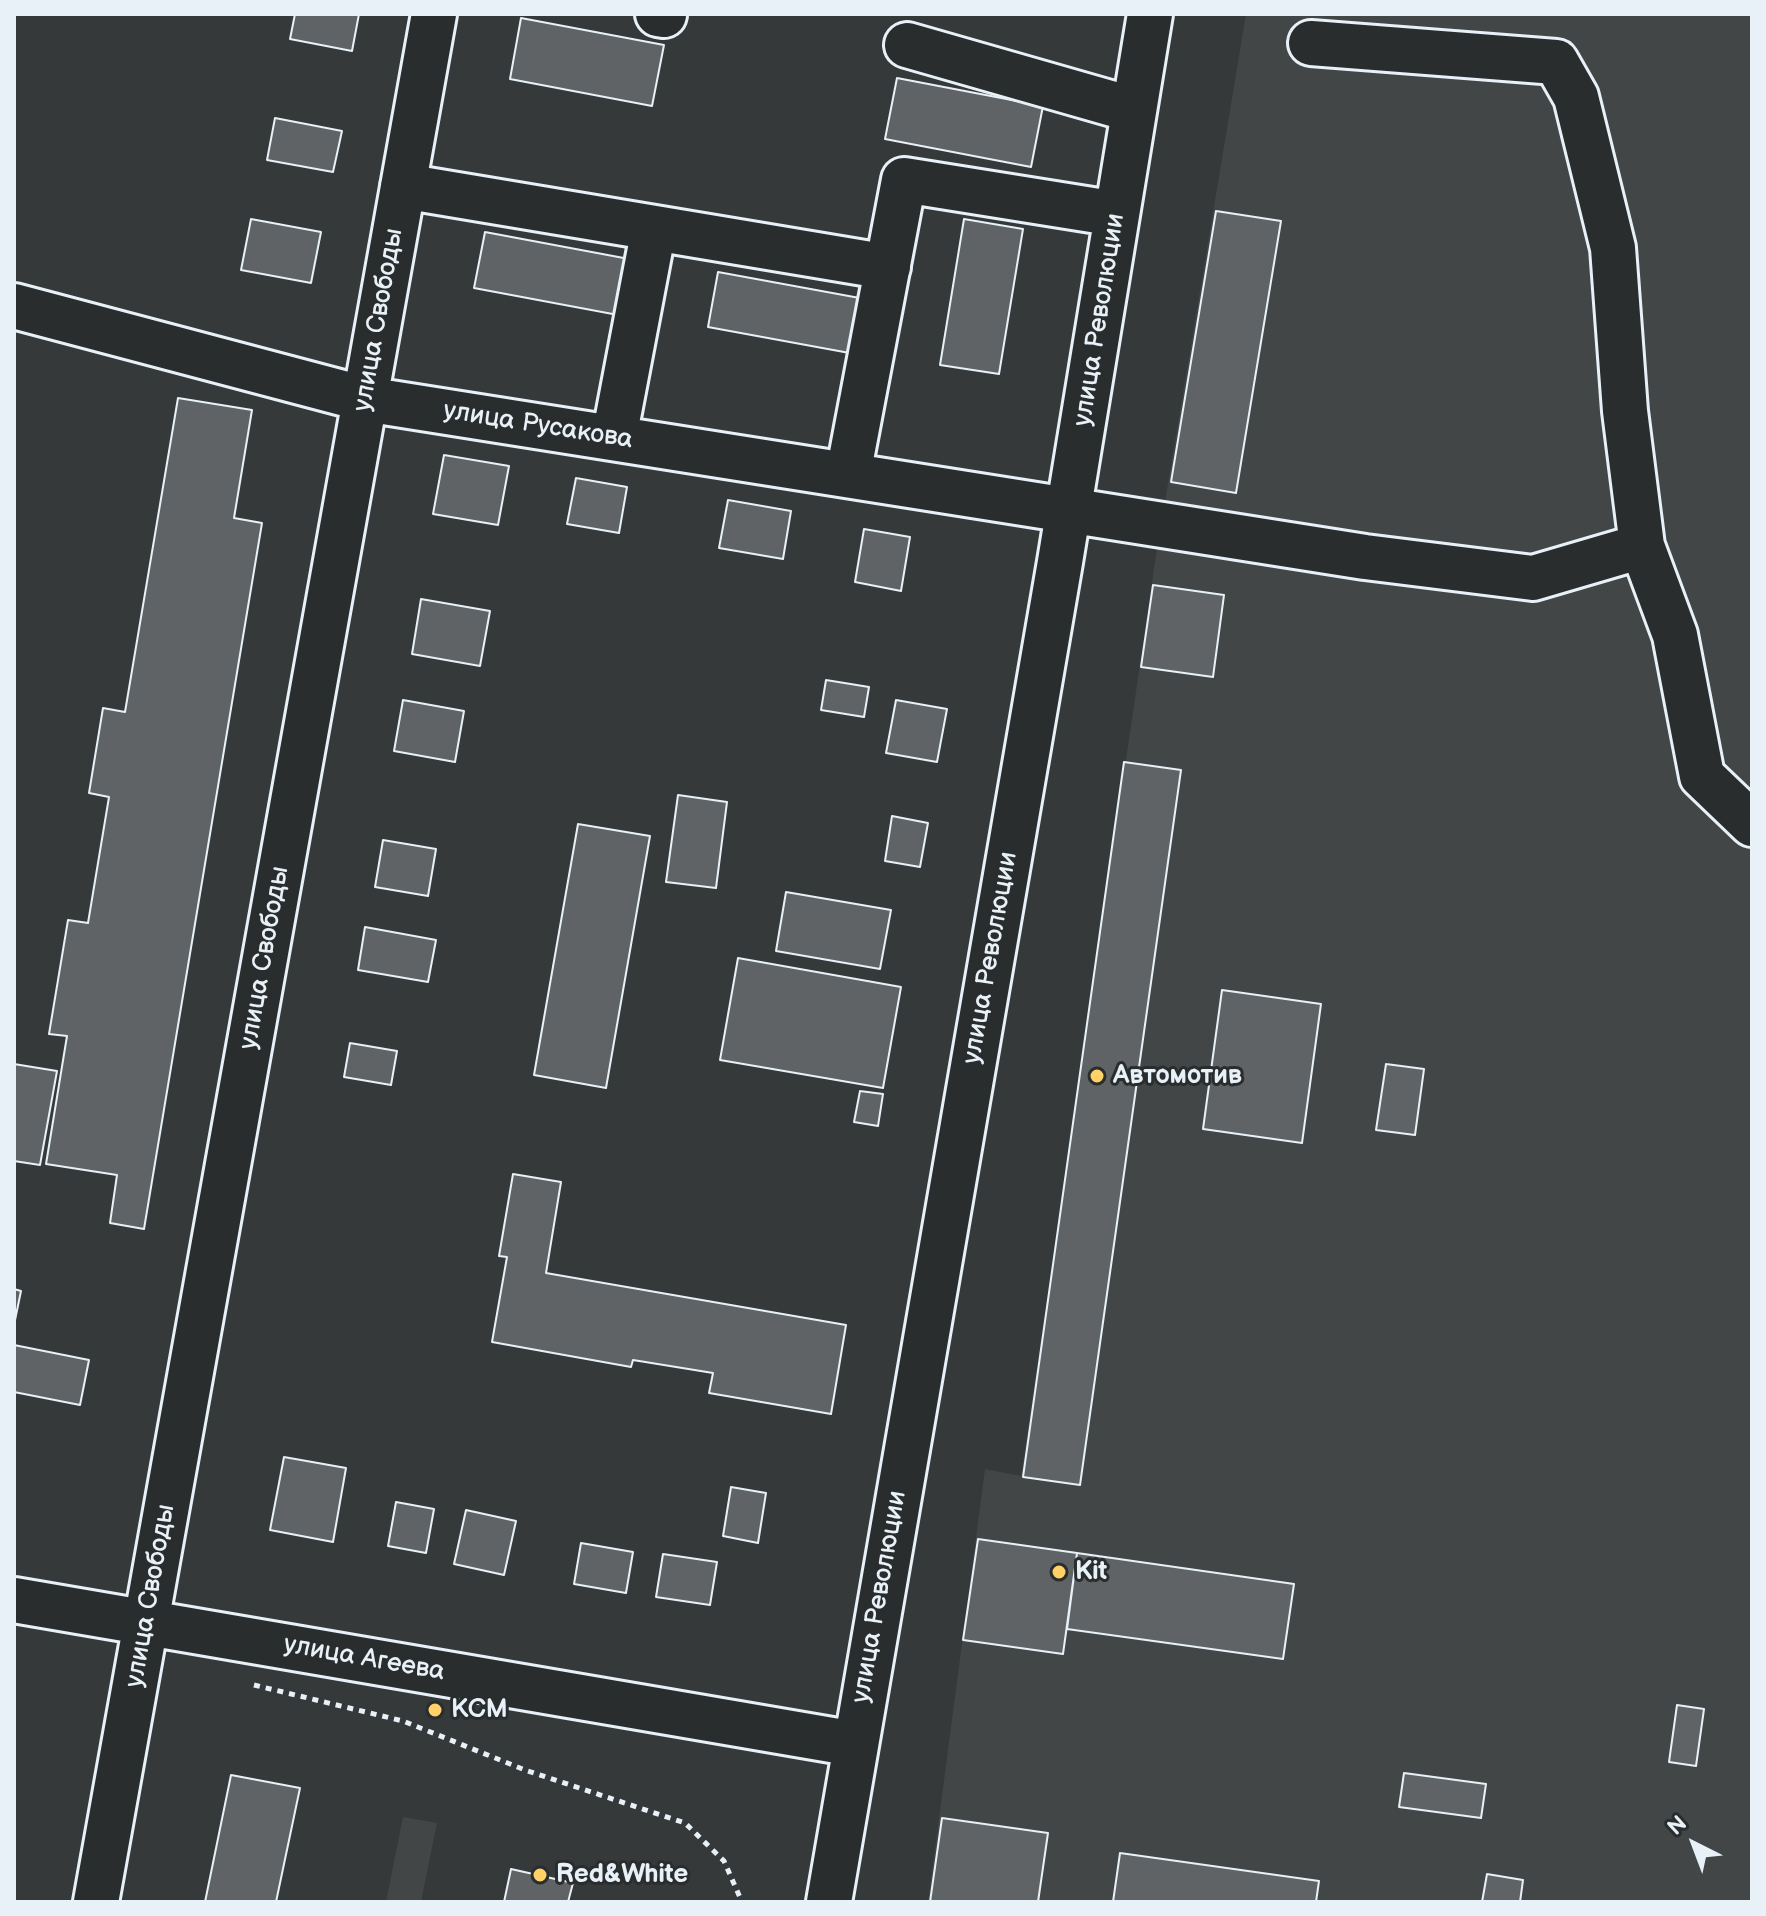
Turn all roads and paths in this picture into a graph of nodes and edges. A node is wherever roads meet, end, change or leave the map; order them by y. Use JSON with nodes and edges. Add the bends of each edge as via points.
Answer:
{"nodes":[{"id":1,"x":434,"y":14,"type":"edge"},
{"id":2,"x":1150,"y":14,"type":"edge"},
{"id":3,"x":1311,"y":43,"type":"dead end"},
{"id":4,"x":907,"y":45,"type":"dead end"},
{"id":5,"x":1134,"y":110,"type":"junction"},
{"id":6,"x":403,"y":186,"type":"junction"},
{"id":7,"x":1117,"y":214,"type":"junction"},
{"id":8,"x":654,"y":228,"type":"junction"},
{"id":9,"x":888,"y":267,"type":"junction"},
{"id":10,"x":14,"y":306,"type":"edge"},
{"id":11,"x":365,"y":399,"type":"junction"},
{"id":12,"x":614,"y":438,"type":"junction"},
{"id":13,"x":848,"y":475,"type":"junction"},
{"id":14,"x":1069,"y":511,"type":"junction"},
{"id":15,"x":1642,"y":546,"type":"junction"},
{"id":16,"x":1752,"y":824,"type":"edge"},
{"id":17,"x":14,"y":1600,"type":"edge"},
{"id":18,"x":146,"y":1621,"type":"junction"},
{"id":19,"x":248,"y":1683,"type":"dead end"},
{"id":20,"x":855,"y":1744,"type":"junction"},
{"id":21,"x":96,"y":1902,"type":"edge"},
{"id":22,"x":742,"y":1902,"type":"edge"},
{"id":23,"x":829,"y":1902,"type":"edge"}],
"edges":[{"from":1,"to":6,"type":"street","name":"улица Свободы"},
{"from":2,"to":5,"type":"street","name":"улица Революции"},
{"from":3,"to":15,"type":"street","via":[[1556,62],[1576,97],[1613,248]]},
{"from":4,"to":5,"type":"street"},
{"from":5,"to":7,"type":"street","name":"улица Революции"},
{"from":6,"to":8,"type":"street"},
{"from":6,"to":11,"type":"street","name":"улица Свободы"},
{"from":7,"to":9,"type":"street","via":[[904,180]]},
{"from":7,"to":14,"type":"street","name":"улица Революции"},
{"from":8,"to":9,"type":"street"},
{"from":8,"to":12,"type":"street"},
{"from":9,"to":13,"type":"street"},
{"from":10,"to":11,"type":"street","name":"улица Русакова"},
{"from":11,"to":12,"type":"street","name":"улица Русакова"},
{"from":11,"to":18,"type":"street","name":"улица Свободы"},
{"from":12,"to":13,"type":"street","name":"улица Русакова"},
{"from":13,"to":14,"type":"street","name":"улица Русакова"},
{"from":14,"to":15,"type":"street","name":"улица Русакова","via":[[1533,578]]},
{"from":14,"to":20,"type":"street","name":"улица Революции"},
{"from":15,"to":16,"type":"street","via":[[1675,635],[1702,776]]},
{"from":17,"to":18,"type":"street","name":"улица Агеева"},
{"from":18,"to":20,"type":"street","name":"улица Агеева"},
{"from":18,"to":21,"type":"street","name":"улица Свободы"},
{"from":19,"to":22,"type":"path","via":[[403,1721],[525,1770],[685,1823],[724,1861]]},
{"from":20,"to":23,"type":"street","name":"улица Революции"}]}
